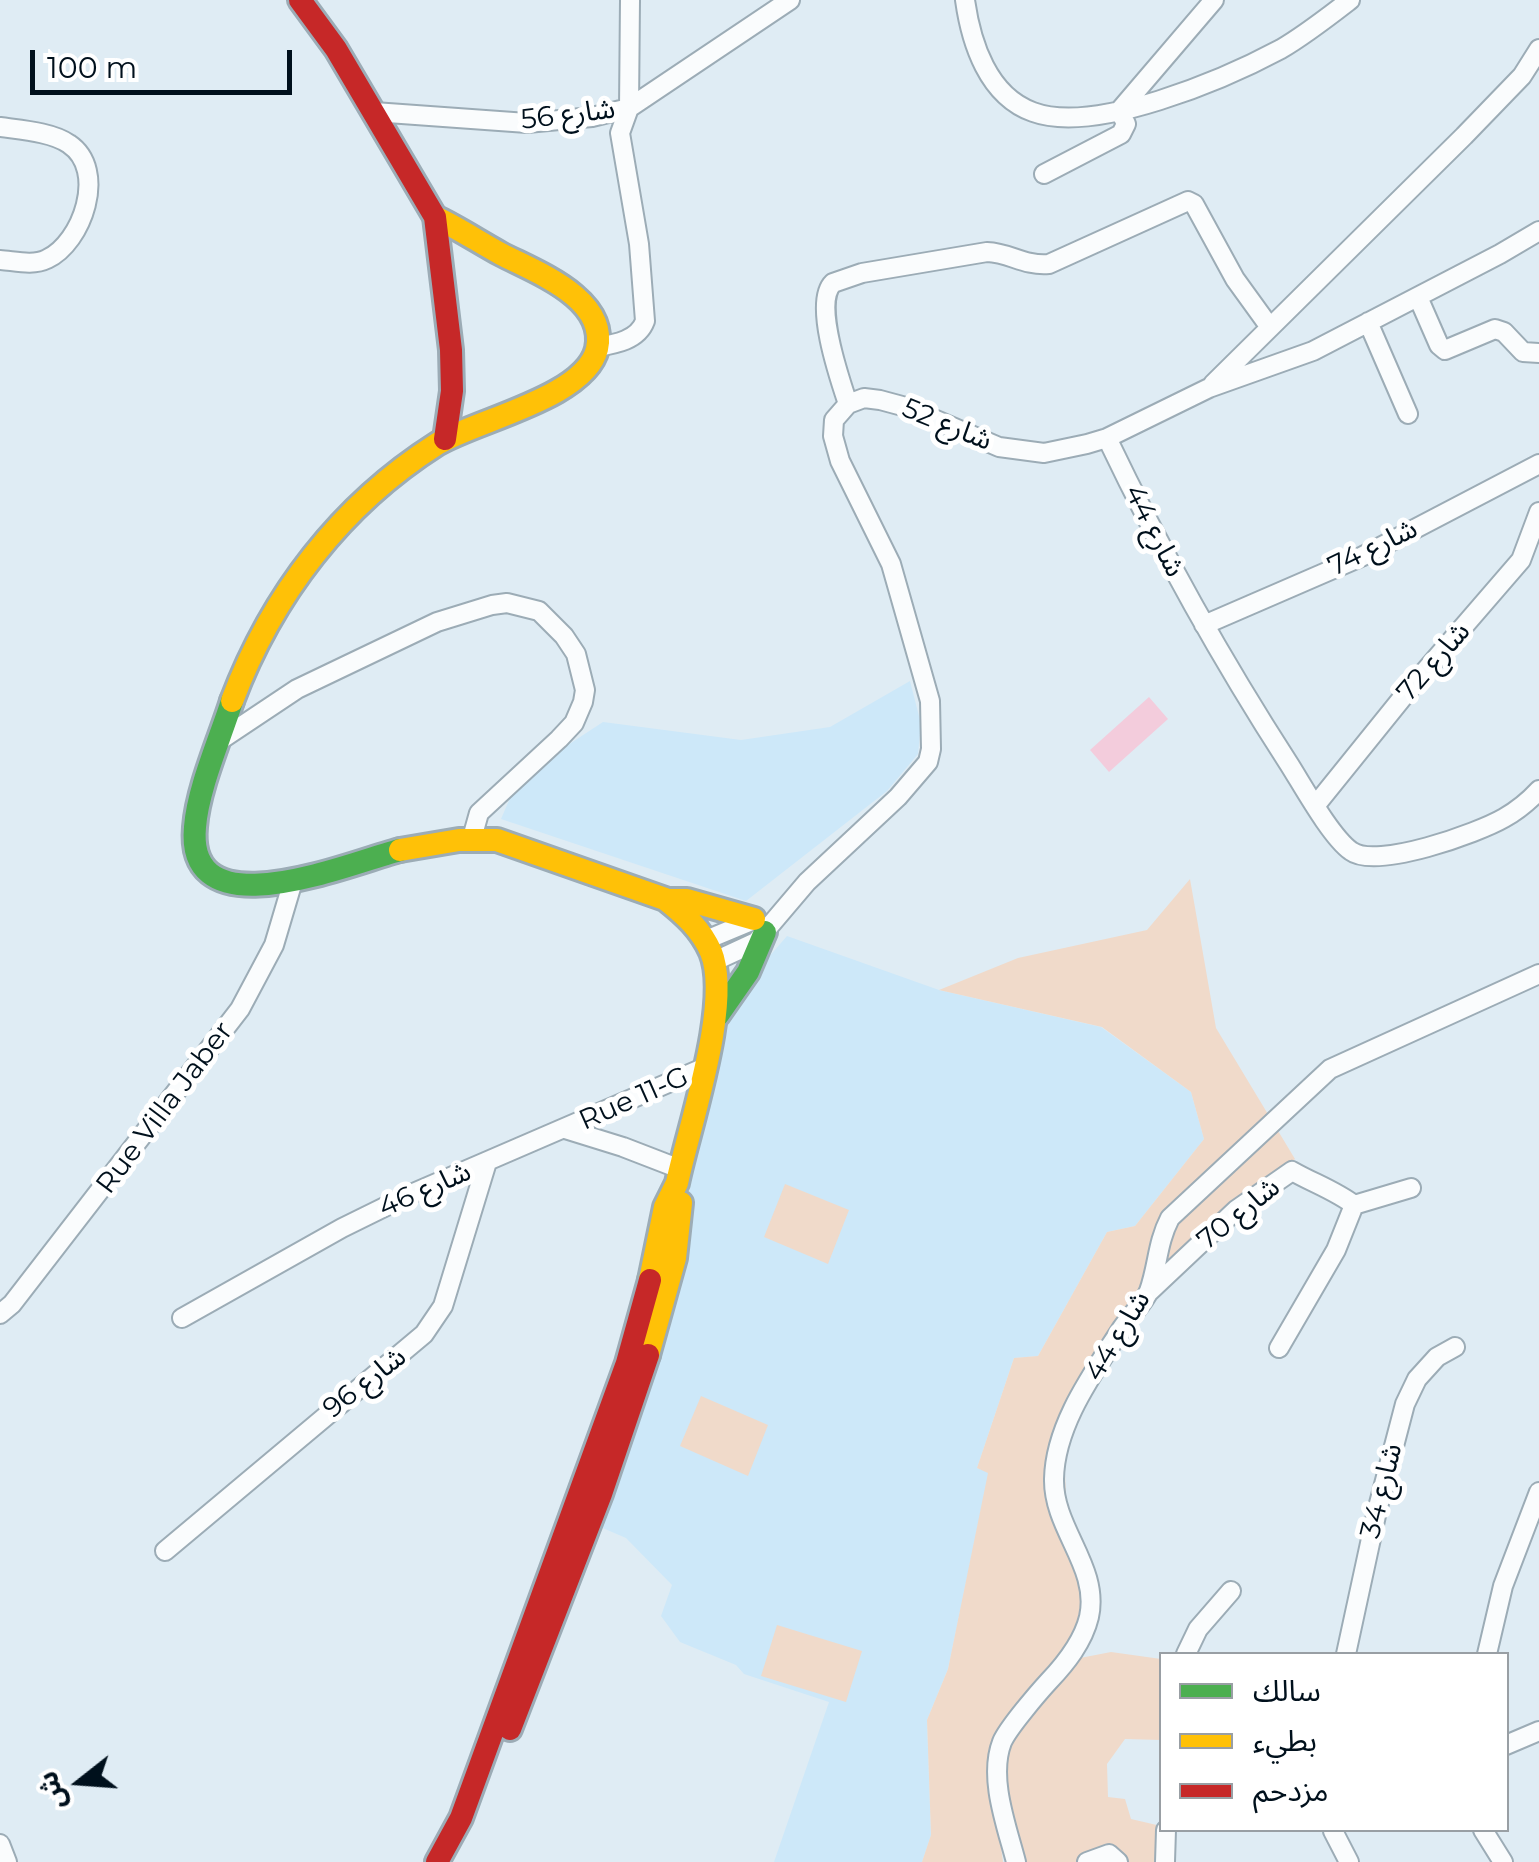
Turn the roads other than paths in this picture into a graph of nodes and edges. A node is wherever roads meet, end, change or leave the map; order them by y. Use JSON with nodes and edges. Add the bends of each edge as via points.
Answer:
{"nodes":[{"id":1,"x":300,"y":0,"type":"edge"},
{"id":2,"x":630,"y":0,"type":"edge"},
{"id":3,"x":790,"y":0,"type":"edge"},
{"id":4,"x":965,"y":0,"type":"edge"},
{"id":5,"x":1214,"y":0,"type":"edge"},
{"id":6,"x":1350,"y":0,"type":"edge"},
{"id":7,"x":1539,"y":49,"type":"edge"},
{"id":8,"x":628,"y":108,"type":"junction"},
{"id":9,"x":1120,"y":110,"type":"junction"},
{"id":10,"x":374,"y":112,"type":"junction"},
{"id":11,"x":0,"y":127,"type":"edge"},
{"id":12,"x":1044,"y":174,"type":"dead end"},
{"id":13,"x":435,"y":217,"type":"junction"},
{"id":14,"x":1539,"y":231,"type":"edge"},
{"id":15,"x":0,"y":260,"type":"edge"},
{"id":16,"x":1418,"y":297,"type":"junction"},
{"id":17,"x":1368,"y":322,"type":"junction"},
{"id":18,"x":1269,"y":326,"type":"junction"},
{"id":19,"x":597,"y":346,"type":"junction"},
{"id":20,"x":1539,"y":352,"type":"edge"},
{"id":21,"x":1209,"y":388,"type":"junction"},
{"id":22,"x":848,"y":404,"type":"junction"},
{"id":23,"x":1408,"y":414,"type":"dead end"},
{"id":24,"x":1108,"y":438,"type":"junction"},
{"id":25,"x":445,"y":439,"type":"junction"},
{"id":26,"x":1539,"y":464,"type":"edge"},
{"id":27,"x":1539,"y":512,"type":"edge"},
{"id":28,"x":1530,"y":556,"type":"edge"},
{"id":29,"x":1204,"y":625,"type":"junction"},
{"id":30,"x":222,"y":739,"type":"junction"},
{"id":31,"x":1539,"y":790,"type":"edge"},
{"id":32,"x":1316,"y":806,"type":"junction"},
{"id":33,"x":472,"y":838,"type":"junction"},
{"id":34,"x":293,"y":881,"type":"junction"},
{"id":35,"x":666,"y":900,"type":"junction"},
{"id":36,"x":765,"y":923,"type":"junction"},
{"id":37,"x":711,"y":951,"type":"junction"},
{"id":38,"x":1539,"y":974,"type":"edge"},
{"id":39,"x":715,"y":1019,"type":"junction"},
{"id":40,"x":703,"y":1068,"type":"junction"},
{"id":41,"x":565,"y":1129,"type":"junction"},
{"id":42,"x":487,"y":1162,"type":"junction"},
{"id":43,"x":679,"y":1176,"type":"junction"},
{"id":44,"x":1411,"y":1188,"type":"dead end"},
{"id":45,"x":1354,"y":1206,"type":"junction"},
{"id":46,"x":1148,"y":1293,"type":"junction"},
{"id":47,"x":0,"y":1314,"type":"edge"},
{"id":48,"x":182,"y":1318,"type":"dead end"},
{"id":49,"x":1455,"y":1347,"type":"dead end"},
{"id":50,"x":1280,"y":1348,"type":"dead end"},
{"id":51,"x":1539,"y":1492,"type":"edge"},
{"id":52,"x":165,"y":1551,"type":"dead end"},
{"id":53,"x":1231,"y":1591,"type":"dead end"},
{"id":54,"x":1187,"y":1652,"type":"edge"},
{"id":55,"x":1346,"y":1652,"type":"edge"},
{"id":56,"x":1487,"y":1652,"type":"edge"},
{"id":57,"x":1539,"y":1731,"type":"edge"},
{"id":58,"x":1509,"y":1744,"type":"edge"},
{"id":59,"x":467,"y":1820,"type":"junction"},
{"id":60,"x":1166,"y":1832,"type":"edge"},
{"id":61,"x":1333,"y":1832,"type":"edge"},
{"id":62,"x":1334,"y":1832,"type":"edge"},
{"id":63,"x":1484,"y":1832,"type":"edge"},
{"id":64,"x":0,"y":1844,"type":"edge"},
{"id":65,"x":7,"y":1862,"type":"edge"},
{"id":66,"x":437,"y":1862,"type":"edge"},
{"id":67,"x":455,"y":1862,"type":"edge"},
{"id":68,"x":1016,"y":1862,"type":"edge"},
{"id":69,"x":1087,"y":1862,"type":"edge"},
{"id":70,"x":1118,"y":1862,"type":"edge"},
{"id":71,"x":1166,"y":1862,"type":"edge"},
{"id":72,"x":1330,"y":1862,"type":"edge"},
{"id":73,"x":1349,"y":1862,"type":"edge"},
{"id":74,"x":1504,"y":1862,"type":"edge"}],
"edges":[{"from":1,"to":10,"type":"street"},
{"from":2,"to":8,"type":"street"},
{"from":3,"to":8,"type":"street","name":"شارع 56"},
{"from":4,"to":9,"type":"street","via":[[982,60],[1007,96],[1034,113],[1054,116]]},
{"from":5,"to":9,"type":"street"},
{"from":6,"to":9,"type":"street","via":[[1248,66]]},
{"from":7,"to":18,"type":"street","via":[[1522,76]]},
{"from":8,"to":10,"type":"street","name":"شارع 56","via":[[527,123]]},
{"from":8,"to":19,"type":"street","via":[[620,133],[645,321],[632,338]]},
{"from":9,"to":12,"type":"street","via":[[1126,124],[1121,134]]},
{"from":10,"to":13,"type":"street"},
{"from":11,"to":15,"type":"street","via":[[69,144],[88,178],[83,214],[67,245],[36,263]]},
{"from":13,"to":19,"type":"street","via":[[567,290],[593,322]]},
{"from":13,"to":25,"type":"street","via":[[451,364]]},
{"from":14,"to":16,"type":"street","name":"شارع 52"},
{"from":16,"to":17,"type":"street","name":"شارع 52"},
{"from":16,"to":20,"type":"street","via":[[1445,350],[1495,328],[1522,352]]},
{"from":17,"to":21,"type":"street","name":"شارع 52"},
{"from":17,"to":23,"type":"street"},
{"from":18,"to":21,"type":"street"},
{"from":18,"to":22,"type":"street","via":[[1188,200],[1062,261],[1024,264],[987,252],[828,286],[832,355]]},
{"from":19,"to":25,"type":"street","via":[[578,376]]},
{"from":21,"to":24,"type":"street","name":"شارع 52"},
{"from":22,"to":24,"type":"street","name":"شارع 52","via":[[864,398],[906,407],[998,447],[1044,452]]},
{"from":22,"to":36,"type":"street","via":[[834,420],[832,436],[891,564],[930,701],[931,749],[898,797]]},
{"from":24,"to":29,"type":"street","name":"شارع 44"},
{"from":25,"to":30,"type":"street","via":[[368,497],[299,570],[257,642]]},
{"from":26,"to":29,"type":"street","name":"شارع 74","via":[[1360,557]]},
{"from":27,"to":28,"type":"street","name":"شارع 72"},
{"from":28,"to":32,"type":"street","name":"شارع 72"},
{"from":29,"to":32,"type":"street","name":"شارع 44"},
{"from":30,"to":33,"type":"street","via":[[297,689],[437,622],[492,604],[540,611],[576,654],[584,702],[560,740],[478,813]]},
{"from":30,"to":34,"type":"street","via":[[193,819],[194,846],[208,869],[230,883]]},
{"from":31,"to":32,"type":"street","name":"شارع 44","via":[[1500,820],[1383,856],[1350,851]]},
{"from":33,"to":34,"type":"street"},
{"from":33,"to":35,"type":"street","via":[[526,848]]},
{"from":34,"to":47,"type":"street","name":"Rue Villa Jaber","via":[[274,946],[240,1009]]},
{"from":35,"to":36,"type":"street"},
{"from":35,"to":37,"type":"street","via":[[682,910]]},
{"from":36,"to":37,"type":"street"},
{"from":36,"to":39,"type":"street","via":[[748,972]]},
{"from":37,"to":39,"type":"street","via":[[719,980]]},
{"from":38,"to":46,"type":"street","name":"شارع 44","via":[[1330,1069],[1170,1218]]},
{"from":39,"to":40,"type":"street"},
{"from":40,"to":41,"type":"street","name":"Rue 11-G"},
{"from":40,"to":43,"type":"street"},
{"from":41,"to":42,"type":"street","name":"شارع 46"},
{"from":41,"to":43,"type":"street"},
{"from":42,"to":48,"type":"street","name":"شارع 46","via":[[342,1228]]},
{"from":42,"to":52,"type":"street","name":"شارع 96","via":[[443,1306],[424,1334]]},
{"from":43,"to":59,"type":"street","via":[[676,1249],[642,1375],[590,1524]]},
{"from":44,"to":45,"type":"street"},
{"from":45,"to":46,"type":"street","name":"شارع 70","via":[[1292,1172],[1236,1210]]},
{"from":45,"to":50,"type":"street"},
{"from":46,"to":68,"type":"street","name":"شارع 44","via":[[1063,1432],[1055,1500],[1085,1566],[1091,1600],[1074,1649],[1003,1740],[998,1781]]},
{"from":49,"to":55,"type":"street","name":"شارع 34","via":[[1427,1368],[1405,1404]]},
{"from":51,"to":56,"type":"street","via":[[1502,1586]]},
{"from":53,"to":54,"type":"street","via":[[1198,1628]]},
{"from":57,"to":58,"type":"street"},
{"from":59,"to":66,"type":"street"},
{"from":59,"to":67,"type":"street"},
{"from":60,"to":71,"type":"street"},
{"from":61,"to":72,"type":"street"},
{"from":62,"to":73,"type":"street"},
{"from":63,"to":74,"type":"street"},
{"from":64,"to":65,"type":"street"},
{"from":69,"to":70,"type":"street","via":[[1109,1854]]}]}
